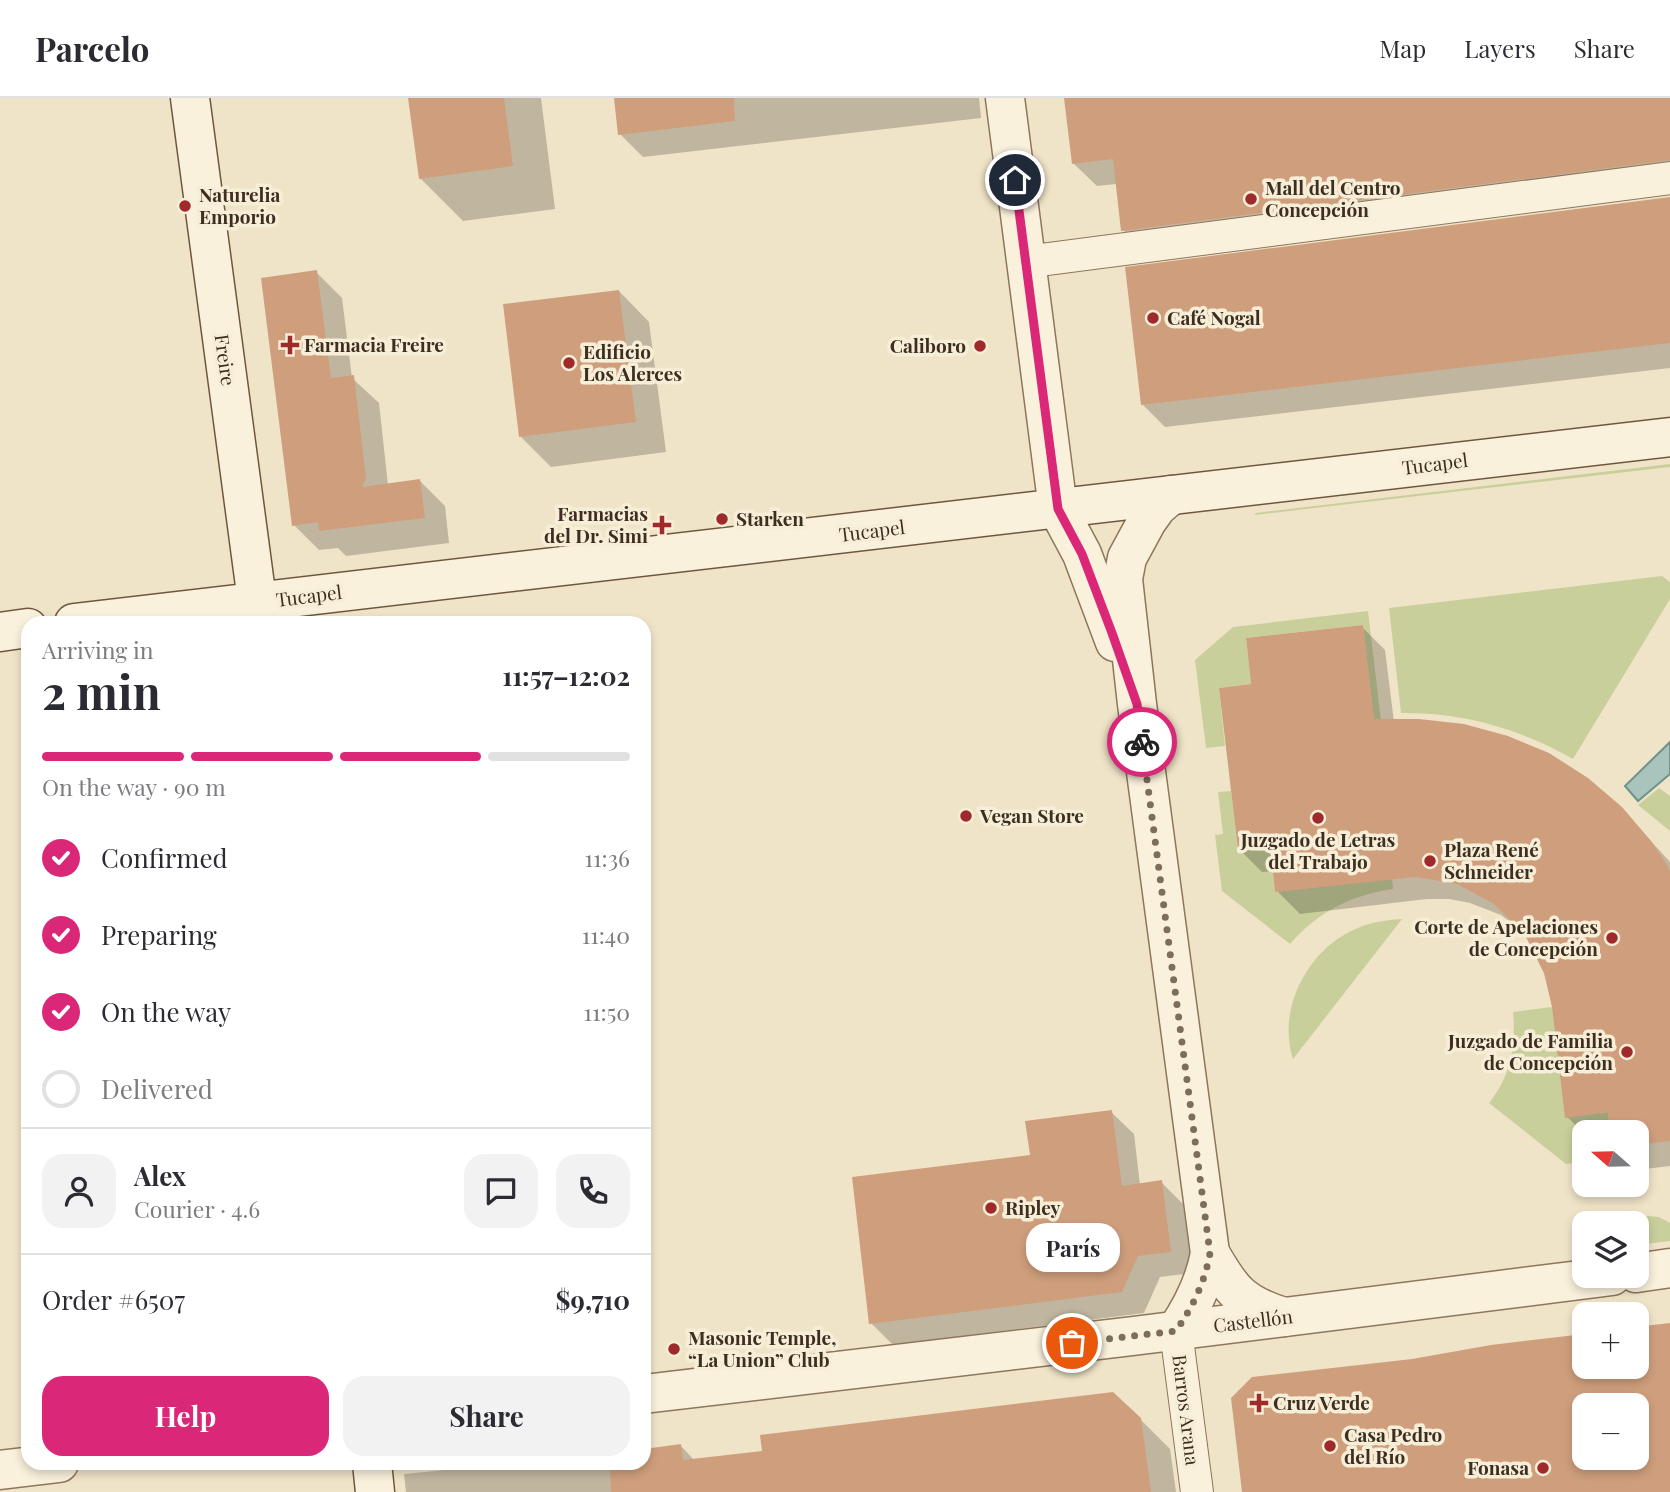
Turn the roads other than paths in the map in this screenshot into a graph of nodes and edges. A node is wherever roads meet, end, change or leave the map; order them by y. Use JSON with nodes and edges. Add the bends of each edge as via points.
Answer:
{"nodes":[{"id":1,"x":190,"y":98,"type":"edge"},
{"id":2,"x":1005,"y":98,"type":"edge"},
{"id":3,"x":1670,"y":178,"type":"edge"},
{"id":4,"x":1025,"y":262,"type":"junction"},
{"id":5,"x":1670,"y":437,"type":"edge"},
{"id":6,"x":1171,"y":495,"type":"junction"},
{"id":7,"x":1058,"y":509,"type":"junction"},
{"id":8,"x":259,"y":612,"type":"edge"},
{"id":9,"x":192,"y":616,"type":"edge"},
{"id":10,"x":21,"y":629,"type":"edge"},
{"id":11,"x":0,"y":632,"type":"edge"},
{"id":12,"x":1137,"y":704,"type":"junction"},
{"id":13,"x":1210,"y":1253,"type":"junction"},
{"id":14,"x":1670,"y":1269,"type":"edge"},
{"id":15,"x":1649,"y":1271,"type":"edge"},
{"id":16,"x":1572,"y":1281,"type":"edge"},
{"id":17,"x":1284,"y":1317,"type":"junction"},
{"id":18,"x":1176,"y":1331,"type":"junction"},
{"id":19,"x":651,"y":1393,"type":"edge"},
{"id":20,"x":21,"y":1468,"type":"edge"},
{"id":21,"x":0,"y":1470,"type":"edge"},
{"id":22,"x":373,"y":1470,"type":"edge"},
{"id":23,"x":375,"y":1492,"type":"edge"},
{"id":24,"x":1197,"y":1492,"type":"edge"}],
"edges":[{"from":1,"to":8,"type":"street","name":"Freire"},
{"from":2,"to":4,"type":"street","name":"Barros Arana"},
{"from":3,"to":4,"type":"street"},
{"from":4,"to":7,"type":"street","name":"Barros Arana"},
{"from":5,"to":6,"type":"street","name":"Tucapel"},
{"from":6,"to":7,"type":"street","name":"Tucapel"},
{"from":6,"to":12,"type":"street","name":"Barros Arana","via":[[1147,521],[1127,558],[1124,579]]},
{"from":7,"to":8,"type":"street","name":"Tucapel"},
{"from":7,"to":12,"type":"street","name":"Barros Arana","via":[[1082,554]]},
{"from":8,"to":9,"type":"street","name":"Tucapel"},
{"from":10,"to":11,"type":"street"},
{"from":12,"to":13,"type":"street","name":"Barros Arana"},
{"from":13,"to":17,"type":"street","name":"Barros Arana","via":[[1249,1303]]},
{"from":13,"to":18,"type":"street","name":"Barros Arana","via":[[1196,1299]]},
{"from":14,"to":15,"type":"street"},
{"from":16,"to":17,"type":"street","name":"Castellón"},
{"from":17,"to":18,"type":"street","name":"Castellón"},
{"from":18,"to":19,"type":"street","name":"Castellón"},
{"from":18,"to":24,"type":"street","name":"Barros Arana"},
{"from":20,"to":21,"type":"street"},
{"from":22,"to":23,"type":"street"}]}
